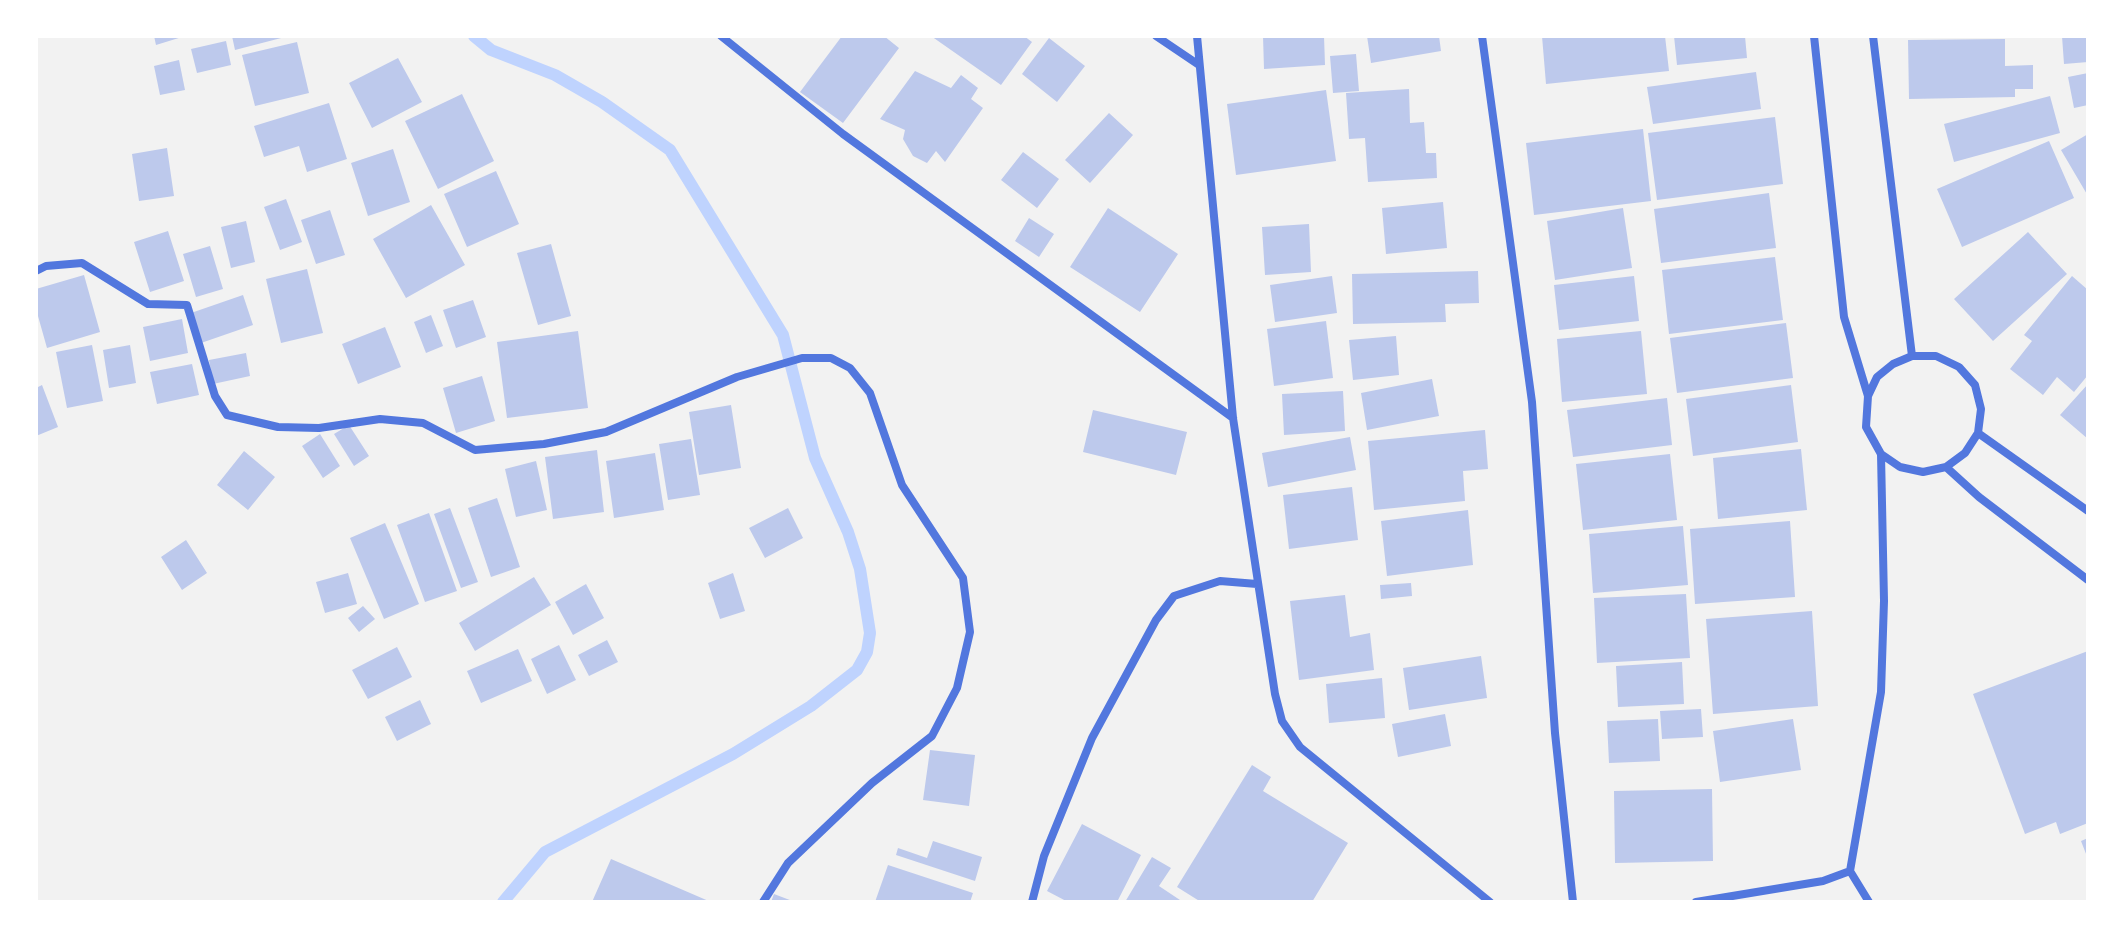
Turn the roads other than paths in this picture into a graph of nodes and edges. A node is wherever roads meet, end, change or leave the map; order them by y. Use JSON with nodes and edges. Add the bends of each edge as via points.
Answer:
{"nodes":[{"id":1,"x":721,"y":36,"type":"edge"},
{"id":2,"x":1156,"y":36,"type":"edge"},
{"id":3,"x":1197,"y":36,"type":"edge"},
{"id":4,"x":1482,"y":36,"type":"edge"},
{"id":5,"x":1814,"y":36,"type":"edge"},
{"id":6,"x":1873,"y":36,"type":"edge"},
{"id":7,"x":1199,"y":65,"type":"junction"},
{"id":8,"x":36,"y":271,"type":"edge"},
{"id":9,"x":1912,"y":356,"type":"junction"},
{"id":10,"x":1868,"y":396,"type":"junction"},
{"id":11,"x":1233,"y":418,"type":"junction"},
{"id":12,"x":1978,"y":433,"type":"junction"},
{"id":13,"x":1881,"y":454,"type":"junction"},
{"id":14,"x":1946,"y":467,"type":"junction"},
{"id":15,"x":2088,"y":511,"type":"edge"},
{"id":16,"x":2088,"y":580,"type":"edge"},
{"id":17,"x":1257,"y":584,"type":"junction"},
{"id":18,"x":1850,"y":871,"type":"junction"},
{"id":19,"x":763,"y":902,"type":"edge"},
{"id":20,"x":1032,"y":902,"type":"edge"},
{"id":21,"x":1490,"y":902,"type":"edge"},
{"id":22,"x":1573,"y":902,"type":"edge"},
{"id":23,"x":1696,"y":902,"type":"edge"},
{"id":24,"x":1869,"y":902,"type":"edge"}],
"edges":[{"from":1,"to":11,"type":"street","via":[[843,134]]},
{"from":2,"to":7,"type":"street"},
{"from":3,"to":7,"type":"street"},
{"from":4,"to":22,"type":"street","via":[[1532,402],[1555,733]]},
{"from":5,"to":10,"type":"street","via":[[1844,317]]},
{"from":6,"to":9,"type":"street"},
{"from":7,"to":11,"type":"street"},
{"from":8,"to":19,"type":"street","via":[[82,263],[148,304],[187,305],[215,396],[227,415],[278,427],[319,428],[380,419],[423,423],[475,450],[544,444],[606,432],[737,377],[802,358],[831,358],[850,368],[870,393],[902,485],[963,578],[970,632],[957,688],[932,736],[872,783],[788,863]]},
{"from":9,"to":10,"type":"street","via":[[1877,377]]},
{"from":9,"to":12,"type":"street","via":[[1936,356],[1959,367],[1975,385],[1981,409]]},
{"from":10,"to":13,"type":"street","via":[[1866,427]]},
{"from":11,"to":17,"type":"street"},
{"from":12,"to":14,"type":"street","via":[[1965,453]]},
{"from":12,"to":15,"type":"street"},
{"from":13,"to":14,"type":"street","via":[[1900,467],[1923,472]]},
{"from":13,"to":18,"type":"street","via":[[1881,692]]},
{"from":14,"to":16,"type":"street"},
{"from":17,"to":20,"type":"street","via":[[1220,581],[1174,596],[1156,620],[1092,738],[1044,856]]},
{"from":17,"to":21,"type":"street","via":[[1282,721],[1300,747]]},
{"from":18,"to":23,"type":"street","via":[[1823,881]]},
{"from":18,"to":24,"type":"street"}]}
